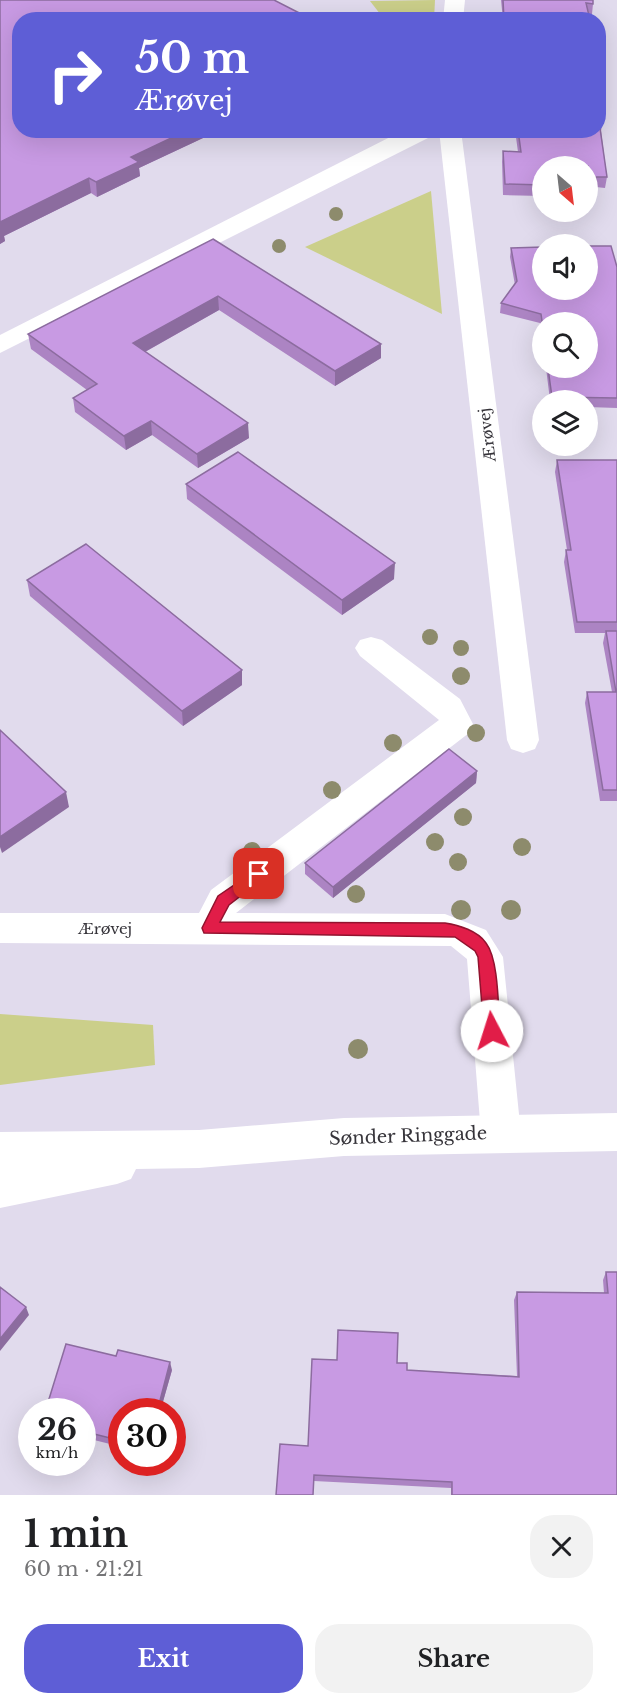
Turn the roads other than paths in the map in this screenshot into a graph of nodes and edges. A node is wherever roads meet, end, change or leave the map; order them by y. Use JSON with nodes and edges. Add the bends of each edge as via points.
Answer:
{"nodes":[{"id":1,"x":406,"y":138,"type":"edge"},
{"id":2,"x":451,"y":138,"type":"edge"},
{"id":3,"x":0,"y":345,"type":"edge"},
{"id":4,"x":371,"y":648,"type":"dead end"},
{"id":5,"x":523,"y":740,"type":"dead end"},
{"id":6,"x":0,"y":928,"type":"edge"},
{"id":7,"x":209,"y":928,"type":"junction"},
{"id":8,"x":617,"y":1132,"type":"edge"},
{"id":9,"x":501,"y":1134,"type":"junction"},
{"id":10,"x":198,"y":1149,"type":"junction"},
{"id":11,"x":0,"y":1151,"type":"edge"},
{"id":12,"x":0,"y":1188,"type":"edge"}],
"edges":[{"from":1,"to":3,"type":"street"},
{"from":2,"to":5,"type":"street","name":"Ærøvej"},
{"from":4,"to":7,"type":"street","via":[[449,708],[457,724],[224,901]]},
{"from":6,"to":7,"type":"street","name":"Ærøvej"},
{"from":7,"to":9,"type":"street","name":"Ærøvej","via":[[445,929],[471,938],[485,957]]},
{"from":8,"to":9,"type":"street","name":"Sønder Ringgade"},
{"from":9,"to":10,"type":"street","name":"Sønder Ringgade","via":[[344,1137]]},
{"from":10,"to":11,"type":"street","name":"Sønder Ringgade"},
{"from":10,"to":12,"type":"street","name":"Sønder Ringgade"}]}
